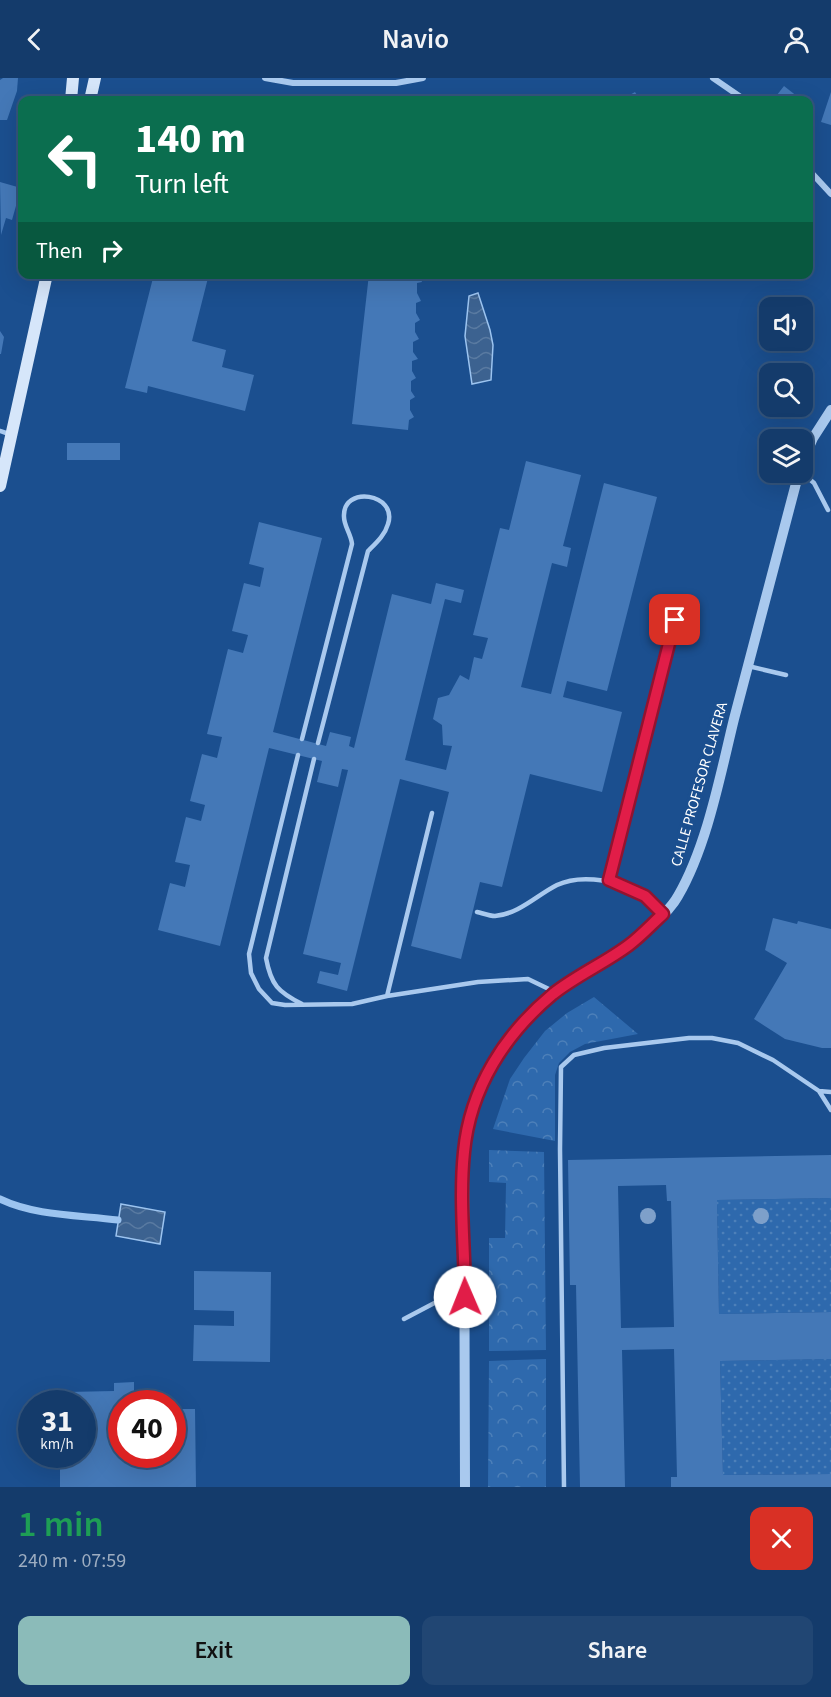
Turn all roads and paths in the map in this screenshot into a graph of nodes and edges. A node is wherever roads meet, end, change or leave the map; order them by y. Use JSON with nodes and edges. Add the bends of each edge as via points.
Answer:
{"nodes":[{"id":1,"x":74,"y":78,"type":"edge"},
{"id":2,"x":95,"y":78,"type":"edge"},
{"id":3,"x":265,"y":78,"type":"edge"},
{"id":4,"x":423,"y":78,"type":"edge"},
{"id":5,"x":713,"y":78,"type":"edge"},
{"id":6,"x":72,"y":96,"type":"edge"},
{"id":7,"x":91,"y":96,"type":"edge"},
{"id":8,"x":739,"y":96,"type":"edge"},
{"id":9,"x":813,"y":174,"type":"edge"},
{"id":10,"x":831,"y":194,"type":"edge"},
{"id":11,"x":46,"y":279,"type":"edge"},
{"id":12,"x":831,"y":410,"type":"edge"},
{"id":13,"x":6,"y":433,"type":"edge"},
{"id":14,"x":813,"y":438,"type":"edge"},
{"id":15,"x":813,"y":482,"type":"edge"},
{"id":16,"x":797,"y":483,"type":"edge"},
{"id":17,"x":0,"y":486,"type":"edge"},
{"id":18,"x":828,"y":510,"type":"dead end"},
{"id":19,"x":681,"y":598,"type":"dead end"},
{"id":20,"x":748,"y":666,"type":"junction"},
{"id":21,"x":786,"y":675,"type":"dead end"},
{"id":22,"x":302,"y":740,"type":"dead end"},
{"id":23,"x":318,"y":743,"type":"dead end"},
{"id":24,"x":298,"y":755,"type":"dead end"},
{"id":25,"x":314,"y":759,"type":"dead end"},
{"id":26,"x":432,"y":813,"type":"dead end"},
{"id":27,"x":609,"y":880,"type":"junction"},
{"id":28,"x":477,"y":912,"type":"dead end"},
{"id":29,"x":663,"y":914,"type":"junction"},
{"id":30,"x":555,"y":992,"type":"junction"},
{"id":31,"x":387,"y":996,"type":"junction"},
{"id":32,"x":302,"y":1004,"type":"junction"},
{"id":33,"x":819,"y":1091,"type":"junction"},
{"id":34,"x":831,"y":1092,"type":"edge"},
{"id":35,"x":831,"y":1110,"type":"edge"},
{"id":36,"x":465,"y":1297,"type":"junction"},
{"id":37,"x":404,"y":1319,"type":"dead end"},
{"id":38,"x":465,"y":1487,"type":"edge"},
{"id":39,"x":564,"y":1487,"type":"edge"}],
"edges":[{"from":1,"to":6,"type":"main road"},
{"from":2,"to":7,"type":"main road"},
{"from":3,"to":4,"type":"street","via":[[293,83],[396,83]]},
{"from":5,"to":8,"type":"street"},
{"from":9,"to":10,"type":"street"},
{"from":11,"to":13,"type":"main road"},
{"from":12,"to":14,"type":"street"},
{"from":13,"to":17,"type":"main road"},
{"from":15,"to":18,"type":"lane"},
{"from":16,"to":20,"type":"street","name":"CALLE PROFESOR CLAVERA"},
{"from":19,"to":27,"type":"lane"},
{"from":20,"to":21,"type":"lane"},
{"from":20,"to":29,"type":"street","name":"CALLE PROFESOR CLAVERA","via":[[697,853],[676,899]]},
{"from":22,"to":23,"type":"lane","via":[[352,544],[345,508],[364,495],[385,504],[390,514],[388,525],[368,551]]},
{"from":24,"to":32,"type":"lane","via":[[249,954],[251,973],[272,1003]]},
{"from":25,"to":32,"type":"lane","via":[[266,958],[275,987]]},
{"from":26,"to":31,"type":"lane"},
{"from":27,"to":28,"type":"lane","via":[[571,879],[515,910],[494,916]]},
{"from":27,"to":29,"type":"lane","via":[[645,896]]},
{"from":29,"to":30,"type":"street","name":"CALLE PROFESOR CLAVERA","via":[[630,945]]},
{"from":30,"to":31,"type":"lane","via":[[528,979],[478,982]]},
{"from":30,"to":36,"type":"street","name":"CALLE PROFESOR CLAVERA","via":[[524,1020],[504,1046],[484,1078],[471,1116],[464,1152]]},
{"from":31,"to":32,"type":"lane","via":[[352,1004]]},
{"from":33,"to":34,"type":"lane"},
{"from":33,"to":35,"type":"lane"},
{"from":33,"to":39,"type":"lane","via":[[773,1060],[738,1043],[712,1038],[604,1048],[574,1055],[561,1067]]},
{"from":36,"to":37,"type":"lane","via":[[442,1299]]},
{"from":36,"to":38,"type":"street","name":"CALLE PROFESOR CLAVERA"}]}
